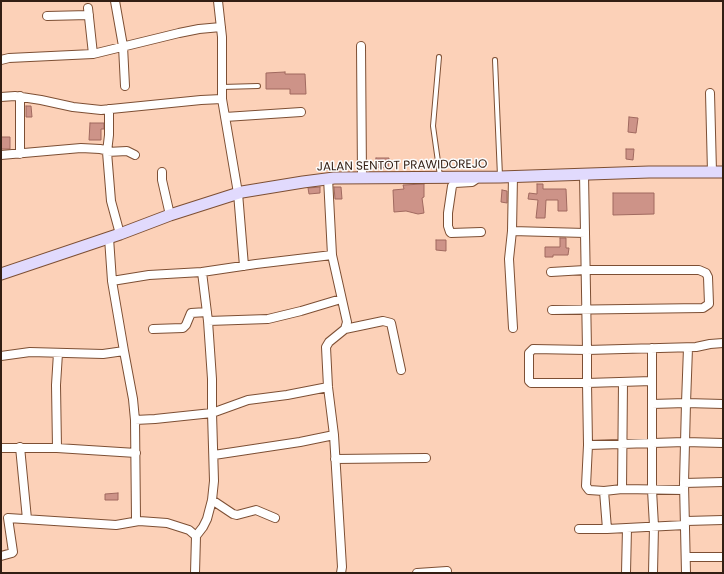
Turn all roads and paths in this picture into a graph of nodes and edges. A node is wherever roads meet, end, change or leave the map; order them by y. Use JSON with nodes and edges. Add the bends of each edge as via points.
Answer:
{"nodes":[{"id":1,"x":115,"y":1,"type":"edge"},
{"id":2,"x":221,"y":1,"type":"edge"},
{"id":3,"x":47,"y":16,"type":"dead end"},
{"id":4,"x":221,"y":27,"type":"junction"},
{"id":5,"x":123,"y":46,"type":"junction"},
{"id":6,"x":361,"y":46,"type":"dead end"},
{"id":7,"x":93,"y":54,"type":"junction"},
{"id":8,"x":439,"y":57,"type":"dead end"},
{"id":9,"x":1,"y":60,"type":"edge"},
{"id":10,"x":495,"y":60,"type":"dead end"},
{"id":11,"x":125,"y":86,"type":"dead end"},
{"id":12,"x":258,"y":86,"type":"dead end"},
{"id":13,"x":222,"y":87,"type":"junction"},
{"id":14,"x":710,"y":93,"type":"dead end"},
{"id":15,"x":20,"y":96,"type":"junction"},
{"id":16,"x":1,"y":97,"type":"edge"},
{"id":17,"x":222,"y":99,"type":"junction"},
{"id":18,"x":109,"y":109,"type":"junction"},
{"id":19,"x":301,"y":112,"type":"dead end"},
{"id":20,"x":225,"y":117,"type":"junction"},
{"id":21,"x":107,"y":152,"type":"junction"},
{"id":22,"x":20,"y":154,"type":"junction"},
{"id":23,"x":1,"y":155,"type":"edge"},
{"id":24,"x":135,"y":155,"type":"dead end"},
{"id":25,"x":162,"y":172,"type":"dead end"},
{"id":26,"x":712,"y":172,"type":"junction"},
{"id":27,"x":723,"y":172,"type":"edge"},
{"id":28,"x":584,"y":174,"type":"junction"},
{"id":29,"x":513,"y":176,"type":"junction"},
{"id":30,"x":362,"y":177,"type":"junction"},
{"id":31,"x":440,"y":177,"type":"junction"},
{"id":32,"x":477,"y":177,"type":"junction"},
{"id":33,"x":500,"y":177,"type":"junction"},
{"id":34,"x":328,"y":178,"type":"junction"},
{"id":35,"x":238,"y":193,"type":"junction"},
{"id":36,"x":170,"y":215,"type":"junction"},
{"id":37,"x":512,"y":231,"type":"junction"},
{"id":38,"x":480,"y":232,"type":"dead end"},
{"id":39,"x":585,"y":233,"type":"junction"},
{"id":40,"x":120,"y":234,"type":"junction"},
{"id":41,"x":109,"y":238,"type":"junction"},
{"id":42,"x":332,"y":255,"type":"junction"},
{"id":43,"x":244,"y":266,"type":"junction"},
{"id":44,"x":585,"y":270,"type":"junction"},
{"id":45,"x":202,"y":272,"type":"junction"},
{"id":46,"x":551,"y":272,"type":"dead end"},
{"id":47,"x":1,"y":274,"type":"edge"},
{"id":48,"x":112,"y":281,"type":"junction"},
{"id":49,"x":341,"y":299,"type":"junction"},
{"id":50,"x":586,"y":309,"type":"junction"},
{"id":51,"x":552,"y":310,"type":"dead end"},
{"id":52,"x":207,"y":312,"type":"junction"},
{"id":53,"x":208,"y":321,"type":"junction"},
{"id":54,"x":512,"y":328,"type":"dead end"},
{"id":55,"x":153,"y":329,"type":"dead end"},
{"id":56,"x":345,"y":329,"type":"junction"},
{"id":57,"x":723,"y":343,"type":"edge"},
{"id":58,"x":652,"y":348,"type":"junction"},
{"id":59,"x":688,"y":348,"type":"junction"},
{"id":60,"x":587,"y":350,"type":"junction"},
{"id":61,"x":124,"y":351,"type":"junction"},
{"id":62,"x":58,"y":353,"type":"junction"},
{"id":63,"x":1,"y":356,"type":"edge"},
{"id":64,"x":401,"y":370,"type":"dead end"},
{"id":65,"x":652,"y":381,"type":"junction"},
{"id":66,"x":623,"y":382,"type":"junction"},
{"id":67,"x":587,"y":383,"type":"junction"},
{"id":68,"x":328,"y":387,"type":"junction"},
{"id":69,"x":686,"y":403,"type":"junction"},
{"id":70,"x":652,"y":404,"type":"junction"},
{"id":71,"x":723,"y":404,"type":"edge"},
{"id":72,"x":212,"y":413,"type":"junction"},
{"id":73,"x":135,"y":420,"type":"junction"},
{"id":74,"x":334,"y":435,"type":"junction"},
{"id":75,"x":685,"y":442,"type":"junction"},
{"id":76,"x":623,"y":443,"type":"junction"},
{"id":77,"x":652,"y":443,"type":"junction"},
{"id":78,"x":723,"y":443,"type":"edge"},
{"id":79,"x":588,"y":445,"type":"junction"},
{"id":80,"x":20,"y":447,"type":"junction"},
{"id":81,"x":1,"y":448,"type":"edge"},
{"id":82,"x":57,"y":448,"type":"junction"},
{"id":83,"x":136,"y":453,"type":"junction"},
{"id":84,"x":214,"y":455,"type":"junction"},
{"id":85,"x":426,"y":458,"type":"dead end"},
{"id":86,"x":335,"y":459,"type":"junction"},
{"id":87,"x":723,"y":482,"type":"edge"},
{"id":88,"x":684,"y":486,"type":"junction"},
{"id":89,"x":622,"y":489,"type":"junction"},
{"id":90,"x":652,"y":490,"type":"junction"},
{"id":91,"x":604,"y":491,"type":"junction"},
{"id":92,"x":212,"y":500,"type":"junction"},
{"id":93,"x":275,"y":518,"type":"dead end"},
{"id":94,"x":28,"y":519,"type":"junction"},
{"id":95,"x":723,"y":520,"type":"edge"},
{"id":96,"x":139,"y":521,"type":"junction"},
{"id":97,"x":686,"y":523,"type":"junction"},
{"id":98,"x":654,"y":526,"type":"junction"},
{"id":99,"x":627,"y":528,"type":"junction"},
{"id":100,"x":579,"y":529,"type":"dead end"},
{"id":101,"x":607,"y":529,"type":"junction"},
{"id":102,"x":196,"y":536,"type":"junction"},
{"id":103,"x":1,"y":556,"type":"edge"},
{"id":104,"x":686,"y":557,"type":"junction"},
{"id":105,"x":723,"y":557,"type":"edge"},
{"id":106,"x":447,"y":571,"type":"dead end"},
{"id":107,"x":195,"y":573,"type":"edge"},
{"id":108,"x":341,"y":573,"type":"edge"},
{"id":109,"x":417,"y":573,"type":"edge"},
{"id":110,"x":626,"y":573,"type":"edge"},
{"id":111,"x":653,"y":573,"type":"edge"},
{"id":112,"x":686,"y":573,"type":"edge"}],
"edges":[{"from":1,"to":5,"type":"street"},
{"from":2,"to":4,"type":"street"},
{"from":3,"to":7,"type":"street","via":[[89,11]]},
{"from":4,"to":5,"type":"street","via":[[199,29]]},
{"from":4,"to":13,"type":"street"},
{"from":5,"to":7,"type":"street"},
{"from":5,"to":11,"type":"street"},
{"from":6,"to":30,"type":"street"},
{"from":7,"to":9,"type":"street"},
{"from":8,"to":31,"type":"lane","via":[[433,126]]},
{"from":10,"to":33,"type":"lane"},
{"from":12,"to":13,"type":"lane"},
{"from":13,"to":17,"type":"street"},
{"from":14,"to":26,"type":"street"},
{"from":15,"to":16,"type":"street"},
{"from":15,"to":18,"type":"street","via":[[74,107]]},
{"from":15,"to":22,"type":"street"},
{"from":17,"to":18,"type":"street"},
{"from":17,"to":20,"type":"street"},
{"from":18,"to":21,"type":"street"},
{"from":19,"to":20,"type":"street"},
{"from":20,"to":35,"type":"street"},
{"from":21,"to":22,"type":"street","via":[[81,148]]},
{"from":21,"to":24,"type":"street","via":[[127,151]]},
{"from":21,"to":40,"type":"street","via":[[111,201]]},
{"from":22,"to":23,"type":"street"},
{"from":25,"to":36,"type":"street"},
{"from":26,"to":27,"type":"main road","name":"JALAN SENTOT PRAWIDOREJO"},
{"from":26,"to":28,"type":"main road","name":"JALAN SENTOT PRAWIDOREJO"},
{"from":28,"to":29,"type":"main road","name":"JALAN SENTOT PRAWIDOREJO"},
{"from":28,"to":39,"type":"street"},
{"from":29,"to":33,"type":"main road","name":"JALAN SENTOT PRAWIDOREJO"},
{"from":29,"to":37,"type":"street"},
{"from":30,"to":31,"type":"main road","name":"JALAN SENTOT PRAWIDOREJO"},
{"from":30,"to":34,"type":"main road","name":"JALAN SENTOT PRAWIDOREJO"},
{"from":31,"to":32,"type":"main road","name":"JALAN SENTOT PRAWIDOREJO"},
{"from":32,"to":33,"type":"main road","name":"JALAN SENTOT PRAWIDOREJO"},
{"from":32,"to":38,"type":"street","via":[[472,182],[455,183],[452,186],[448,226],[451,233]]},
{"from":34,"to":35,"type":"main road","name":"JALAN SENTOT PRAWIDOREJO"},
{"from":34,"to":42,"type":"street"},
{"from":35,"to":36,"type":"main road","name":"JALAN SENTOT PRAWIDOREJO"},
{"from":35,"to":43,"type":"street"},
{"from":36,"to":40,"type":"main road","name":"JALAN SENTOT PRAWIDOREJO"},
{"from":37,"to":39,"type":"street"},
{"from":37,"to":54,"type":"street","via":[[509,259]]},
{"from":39,"to":44,"type":"street"},
{"from":40,"to":41,"type":"main road","name":"JALAN SENTOT PRAWIDOREJO"},
{"from":41,"to":47,"type":"main road","name":"JALAN SENTOT PRAWIDOREJO"},
{"from":41,"to":48,"type":"street"},
{"from":42,"to":43,"type":"street"},
{"from":42,"to":49,"type":"street"},
{"from":43,"to":45,"type":"street"},
{"from":44,"to":46,"type":"street"},
{"from":44,"to":50,"type":"street"},
{"from":44,"to":50,"type":"street","via":[[699,270],[708,277],[709,304],[703,308]]},
{"from":45,"to":48,"type":"street","via":[[149,275]]},
{"from":45,"to":52,"type":"street"},
{"from":48,"to":61,"type":"street"},
{"from":49,"to":53,"type":"street","via":[[268,319]]},
{"from":49,"to":56,"type":"street","via":[[347,322]]},
{"from":50,"to":51,"type":"street"},
{"from":50,"to":60,"type":"street"},
{"from":52,"to":53,"type":"street"},
{"from":52,"to":55,"type":"street","via":[[191,313],[188,323],[183,328]]},
{"from":53,"to":72,"type":"street"},
{"from":56,"to":64,"type":"street","via":[[383,321],[391,323]]},
{"from":56,"to":68,"type":"street","via":[[326,347]]},
{"from":57,"to":59,"type":"street"},
{"from":58,"to":59,"type":"street"},
{"from":58,"to":60,"type":"street"},
{"from":58,"to":65,"type":"street"},
{"from":59,"to":69,"type":"street"},
{"from":60,"to":67,"type":"street"},
{"from":60,"to":67,"type":"street","via":[[533,349],[528,353],[531,383]]},
{"from":61,"to":62,"type":"street","via":[[103,354]]},
{"from":61,"to":73,"type":"street"},
{"from":62,"to":63,"type":"street","via":[[30,352]]},
{"from":62,"to":82,"type":"street"},
{"from":65,"to":66,"type":"street"},
{"from":65,"to":70,"type":"street"},
{"from":66,"to":67,"type":"street"},
{"from":66,"to":76,"type":"street"},
{"from":67,"to":79,"type":"street"},
{"from":68,"to":72,"type":"street","via":[[248,400]]},
{"from":68,"to":74,"type":"street"},
{"from":69,"to":70,"type":"street"},
{"from":69,"to":71,"type":"street"},
{"from":69,"to":75,"type":"street"},
{"from":70,"to":77,"type":"street"},
{"from":72,"to":73,"type":"street"},
{"from":72,"to":84,"type":"street"},
{"from":73,"to":83,"type":"street"},
{"from":74,"to":84,"type":"street"},
{"from":74,"to":86,"type":"street"},
{"from":75,"to":77,"type":"street"},
{"from":75,"to":78,"type":"street"},
{"from":75,"to":88,"type":"street"},
{"from":76,"to":77,"type":"street"},
{"from":76,"to":79,"type":"street"},
{"from":76,"to":89,"type":"street"},
{"from":77,"to":90,"type":"street"},
{"from":79,"to":91,"type":"street","via":[[586,486],[590,490]]},
{"from":80,"to":81,"type":"street"},
{"from":80,"to":82,"type":"street"},
{"from":80,"to":94,"type":"street"},
{"from":82,"to":83,"type":"street"},
{"from":83,"to":96,"type":"street","via":[[136,516]]},
{"from":84,"to":92,"type":"street"},
{"from":85,"to":86,"type":"street"},
{"from":86,"to":108,"type":"street"},
{"from":87,"to":88,"type":"street"},
{"from":88,"to":90,"type":"street"},
{"from":88,"to":97,"type":"street"},
{"from":89,"to":90,"type":"street"},
{"from":89,"to":91,"type":"street"},
{"from":90,"to":98,"type":"street"},
{"from":91,"to":101,"type":"street"},
{"from":92,"to":93,"type":"street","via":[[233,514],[256,510]]},
{"from":92,"to":102,"type":"street","via":[[203,527]]},
{"from":94,"to":96,"type":"street","via":[[116,525]]},
{"from":94,"to":103,"type":"street","via":[[8,518],[13,551]]},
{"from":95,"to":97,"type":"street"},
{"from":96,"to":102,"type":"street","via":[[167,523],[189,530]]},
{"from":97,"to":98,"type":"street"},
{"from":97,"to":104,"type":"street"},
{"from":98,"to":99,"type":"street"},
{"from":98,"to":111,"type":"street"},
{"from":99,"to":101,"type":"street"},
{"from":99,"to":110,"type":"street"},
{"from":100,"to":101,"type":"street"},
{"from":102,"to":107,"type":"street"},
{"from":104,"to":105,"type":"street"},
{"from":104,"to":112,"type":"street"},
{"from":106,"to":109,"type":"street"}]}
